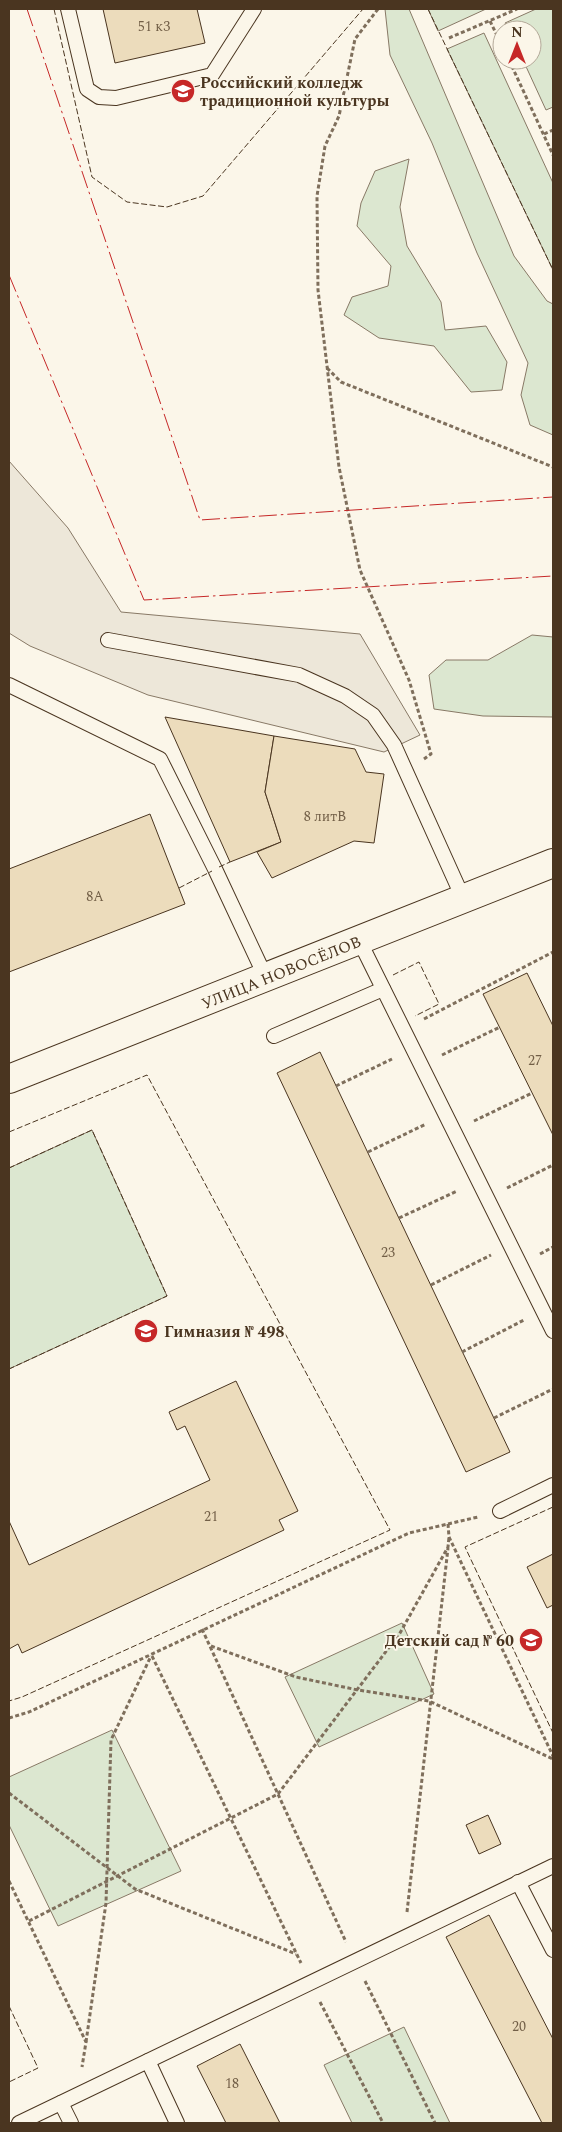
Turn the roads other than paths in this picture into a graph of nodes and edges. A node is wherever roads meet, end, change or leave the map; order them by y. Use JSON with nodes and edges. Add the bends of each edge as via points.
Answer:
{"nodes":[{"id":1,"x":68,"y":9,"type":"edge"},
{"id":2,"x":254,"y":9,"type":"edge"},
{"id":3,"x":108,"y":640,"type":"dead end"},
{"id":4,"x":9,"y":685,"type":"edge"},
{"id":5,"x":553,"y":863,"type":"edge"},
{"id":6,"x":463,"y":898,"type":"junction"},
{"id":7,"x":359,"y":940,"type":"junction"},
{"id":8,"x":266,"y":978,"type":"junction"},
{"id":9,"x":383,"y":989,"type":"junction"},
{"id":10,"x":274,"y":1036,"type":"dead end"},
{"id":11,"x":9,"y":1079,"type":"edge"},
{"id":12,"x":553,"y":1331,"type":"edge"},
{"id":13,"x":553,"y":1486,"type":"edge"},
{"id":14,"x":500,"y":1511,"type":"road end"},
{"id":15,"x":553,"y":1866,"type":"edge"},
{"id":16,"x":518,"y":1882,"type":"junction"},
{"id":17,"x":553,"y":1950,"type":"edge"},
{"id":18,"x":148,"y":2061,"type":"junction"},
{"id":19,"x":61,"y":2103,"type":"junction"},
{"id":20,"x":19,"y":2123,"type":"edge"},
{"id":21,"x":72,"y":2123,"type":"edge"},
{"id":22,"x":177,"y":2123,"type":"edge"}],
"edges":[{"from":1,"to":2,"type":"lane","via":[[87,89],[99,98],[116,98],[212,75]]},
{"from":3,"to":6,"type":"lane","via":[[299,675],[345,696],[373,715],[394,745]]},
{"from":4,"to":8,"type":"lane","via":[[160,759]]},
{"from":5,"to":6,"type":"street","name":"УЛИЦА НОВОСЁЛОВ"},
{"from":6,"to":7,"type":"street","name":"УЛИЦА НОВОСЁЛОВ"},
{"from":7,"to":8,"type":"street","name":"УЛИЦА НОВОСЁЛОВ"},
{"from":7,"to":9,"type":"lane"},
{"from":8,"to":11,"type":"street","name":"УЛИЦА НОВОСЁЛОВ"},
{"from":9,"to":10,"type":"lane"},
{"from":9,"to":12,"type":"lane"},
{"from":13,"to":14,"type":"lane"},
{"from":15,"to":16,"type":"lane"},
{"from":16,"to":17,"type":"lane"},
{"from":16,"to":18,"type":"lane"},
{"from":18,"to":19,"type":"lane"},
{"from":18,"to":22,"type":"lane"},
{"from":19,"to":20,"type":"lane"},
{"from":19,"to":21,"type":"lane"}]}
